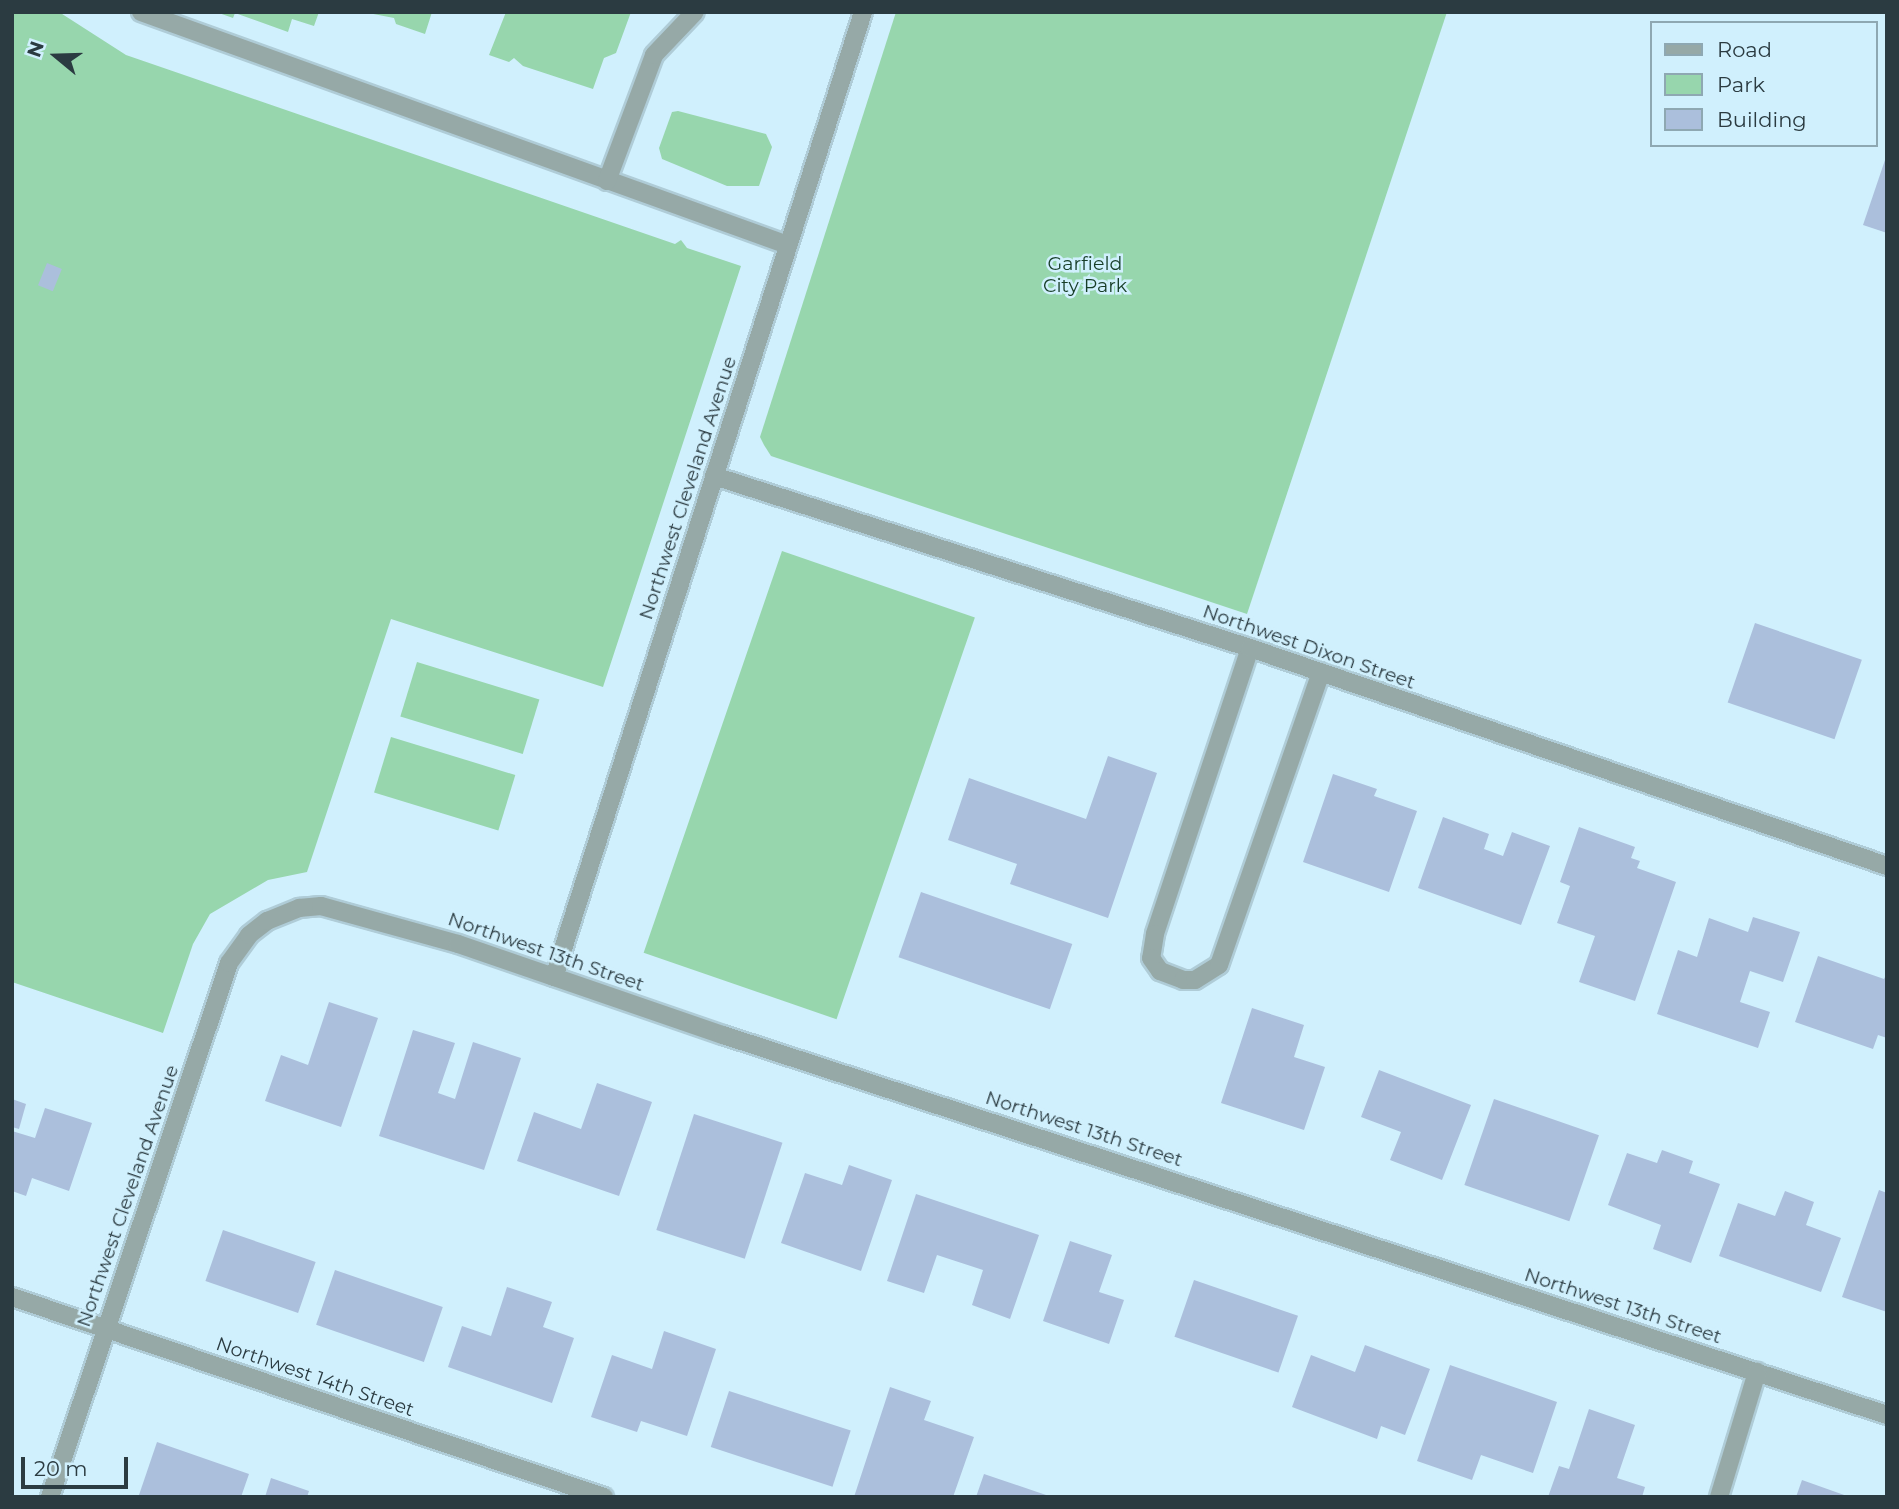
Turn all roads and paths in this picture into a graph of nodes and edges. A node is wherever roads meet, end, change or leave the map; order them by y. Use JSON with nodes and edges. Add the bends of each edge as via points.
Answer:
{"nodes":[{"id":1,"x":141,"y":12,"type":"edge"},
{"id":2,"x":695,"y":12,"type":"edge"},
{"id":3,"x":863,"y":12,"type":"edge"},
{"id":4,"x":607,"y":181,"type":"junction"},
{"id":5,"x":788,"y":245,"type":"junction"},
{"id":6,"x":714,"y":476,"type":"junction"},
{"id":7,"x":1250,"y":648,"type":"junction"},
{"id":8,"x":1321,"y":672,"type":"junction"},
{"id":9,"x":1887,"y":866,"type":"edge"},
{"id":10,"x":267,"y":921,"type":"joint"},
{"id":11,"x":554,"y":977,"type":"junction"},
{"id":12,"x":12,"y":1297,"type":"edge"},
{"id":13,"x":106,"y":1328,"type":"junction"},
{"id":14,"x":1756,"y":1372,"type":"junction"},
{"id":15,"x":1887,"y":1415,"type":"edge"},
{"id":16,"x":50,"y":1497,"type":"edge"},
{"id":17,"x":604,"y":1497,"type":"edge"},
{"id":18,"x":1719,"y":1497,"type":"edge"}],
"edges":[{"from":1,"to":4,"type":"street"},
{"from":2,"to":4,"type":"street","via":[[654,55]]},
{"from":3,"to":5,"type":"street","name":"Northwest Cleveland Avenue"},
{"from":4,"to":5,"type":"street"},
{"from":5,"to":6,"type":"street","name":"Northwest Cleveland Avenue"},
{"from":6,"to":7,"type":"street","name":"Northwest Dixon Street"},
{"from":6,"to":11,"type":"street","name":"Northwest Cleveland Avenue"},
{"from":7,"to":8,"type":"street","name":"Northwest Dixon Street"},
{"from":7,"to":8,"type":"street","via":[[1155,934],[1151,958],[1160,971],[1183,980],[1195,980],[1219,964]]},
{"from":8,"to":9,"type":"street","name":"Northwest Dixon Street"},
{"from":10,"to":11,"type":"street","name":"Northwest 13th Street","via":[[299,908],[344,909]]},
{"from":10,"to":13,"type":"street","name":"Northwest Cleveland Avenue","via":[[249,935],[229,963]]},
{"from":11,"to":14,"type":"street","name":"Northwest 13th Street"},
{"from":12,"to":13,"type":"street","name":"Northwest 14th Street"},
{"from":13,"to":16,"type":"street","name":"Northwest Cleveland Avenue"},
{"from":13,"to":17,"type":"street","name":"Northwest 14th Street"},
{"from":14,"to":15,"type":"street","name":"Northwest 13th Street"},
{"from":14,"to":18,"type":"street"}]}
